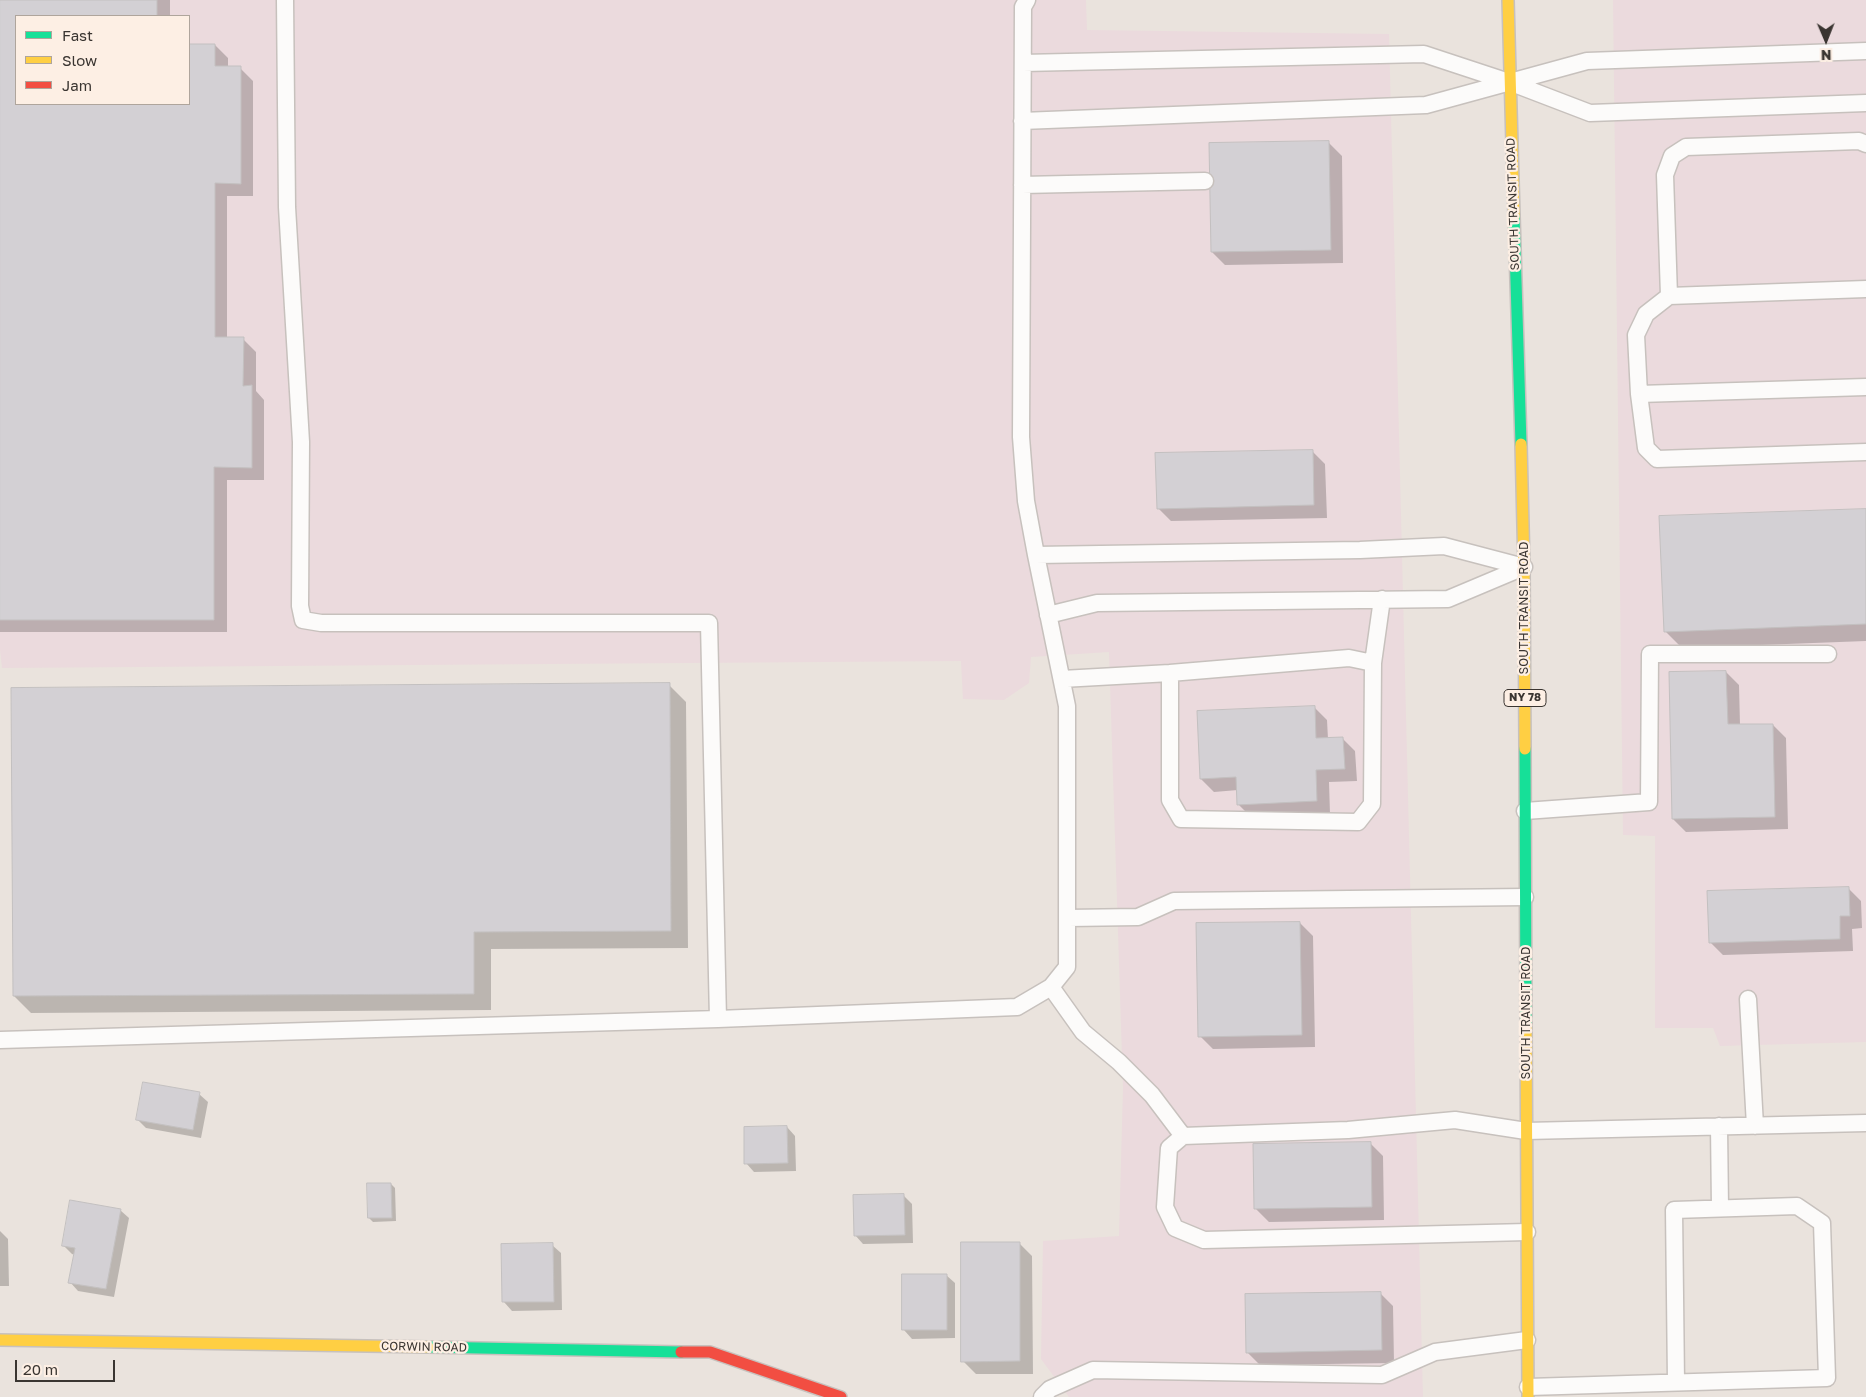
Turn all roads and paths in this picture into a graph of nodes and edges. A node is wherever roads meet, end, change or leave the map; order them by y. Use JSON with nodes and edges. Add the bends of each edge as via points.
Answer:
{"nodes":[{"id":1,"x":285,"y":0,"type":"edge"},
{"id":2,"x":1027,"y":0,"type":"edge"},
{"id":3,"x":1508,"y":0,"type":"edge"},
{"id":4,"x":1866,"y":51,"type":"edge"},
{"id":5,"x":1022,"y":63,"type":"junction"},
{"id":6,"x":1509,"y":82,"type":"junction"},
{"id":7,"x":1866,"y":103,"type":"edge"},
{"id":8,"x":1022,"y":120,"type":"junction"},
{"id":9,"x":1866,"y":144,"type":"edge"},
{"id":10,"x":1205,"y":181,"type":"dead end"},
{"id":11,"x":1022,"y":186,"type":"junction"},
{"id":12,"x":1866,"y":289,"type":"edge"},
{"id":13,"x":1669,"y":296,"type":"junction"},
{"id":14,"x":1866,"y":387,"type":"edge"},
{"id":15,"x":1639,"y":394,"type":"junction"},
{"id":16,"x":1866,"y":452,"type":"edge"},
{"id":17,"x":1036,"y":555,"type":"junction"},
{"id":18,"x":1524,"y":567,"type":"junction"},
{"id":19,"x":1382,"y":599,"type":"junction"},
{"id":20,"x":1048,"y":615,"type":"junction"},
{"id":21,"x":1828,"y":654,"type":"dead end"},
{"id":22,"x":1373,"y":663,"type":"junction"},
{"id":23,"x":1170,"y":673,"type":"junction"},
{"id":24,"x":1062,"y":679,"type":"junction"},
{"id":25,"x":1525,"y":811,"type":"junction"},
{"id":26,"x":1525,"y":897,"type":"junction"},
{"id":27,"x":1068,"y":918,"type":"junction"},
{"id":28,"x":1051,"y":987,"type":"junction"},
{"id":29,"x":1748,"y":999,"type":"dead end"},
{"id":30,"x":718,"y":1020,"type":"junction"},
{"id":31,"x":0,"y":1040,"type":"edge"},
{"id":32,"x":1866,"y":1123,"type":"edge"},
{"id":33,"x":1719,"y":1126,"type":"junction"},
{"id":34,"x":1755,"y":1126,"type":"junction"},
{"id":35,"x":1526,"y":1131,"type":"junction"},
{"id":36,"x":1183,"y":1136,"type":"junction"},
{"id":37,"x":1720,"y":1208,"type":"junction"},
{"id":38,"x":1527,"y":1232,"type":"junction"},
{"id":39,"x":0,"y":1340,"type":"edge"},
{"id":40,"x":1527,"y":1340,"type":"junction"},
{"id":41,"x":1676,"y":1382,"type":"junction"},
{"id":42,"x":1528,"y":1392,"type":"edge"},
{"id":43,"x":841,"y":1397,"type":"edge"},
{"id":44,"x":1042,"y":1397,"type":"edge"}],
"edges":[{"from":1,"to":30,"type":"lane","via":[[287,207],[301,442],[300,606],[303,620],[321,623],[709,623]]},
{"from":2,"to":5,"type":"lane","via":[[1023,7]]},
{"from":3,"to":6,"type":"main road","name":"SOUTH TRANSIT ROAD","number":"NY 78"},
{"from":4,"to":6,"type":"lane","via":[[1587,61]]},
{"from":5,"to":6,"type":"lane","via":[[1424,54]]},
{"from":5,"to":8,"type":"lane"},
{"from":6,"to":7,"type":"lane","via":[[1590,113]]},
{"from":6,"to":8,"type":"lane","via":[[1426,105]]},
{"from":6,"to":18,"type":"main road","name":"SOUTH TRANSIT ROAD","number":"NY 78"},
{"from":8,"to":11,"type":"lane"},
{"from":9,"to":13,"type":"lane","via":[[1686,147],[1672,156],[1665,175]]},
{"from":10,"to":11,"type":"lane"},
{"from":11,"to":17,"type":"lane","via":[[1021,437],[1026,501]]},
{"from":12,"to":13,"type":"lane"},
{"from":13,"to":15,"type":"lane","via":[[1646,314],[1636,335]]},
{"from":14,"to":15,"type":"lane"},
{"from":15,"to":16,"type":"lane","via":[[1646,448],[1656,459]]},
{"from":17,"to":18,"type":"lane","via":[[1444,546]]},
{"from":17,"to":20,"type":"lane"},
{"from":18,"to":19,"type":"lane","via":[[1448,599]]},
{"from":18,"to":25,"type":"main road","name":"SOUTH TRANSIT ROAD","number":"NY 78"},
{"from":19,"to":20,"type":"lane","via":[[1097,603]]},
{"from":19,"to":22,"type":"lane"},
{"from":20,"to":24,"type":"lane"},
{"from":21,"to":25,"type":"lane","via":[[1650,654],[1649,802]]},
{"from":22,"to":23,"type":"lane","via":[[1349,658]]},
{"from":22,"to":23,"type":"lane","via":[[1372,804],[1358,822],[1181,819],[1170,800]]},
{"from":23,"to":24,"type":"lane"},
{"from":24,"to":27,"type":"lane","via":[[1068,706]]},
{"from":25,"to":26,"type":"main road","name":"SOUTH TRANSIT ROAD","number":"NY 78"},
{"from":26,"to":27,"type":"lane","via":[[1174,900],[1138,917]]},
{"from":26,"to":35,"type":"main road","name":"SOUTH TRANSIT ROAD","number":"NY 78"},
{"from":27,"to":28,"type":"lane","via":[[1067,967]]},
{"from":28,"to":30,"type":"lane","via":[[1018,1007]]},
{"from":28,"to":36,"type":"lane","via":[[1082,1032],[1152,1095]]},
{"from":29,"to":34,"type":"lane"},
{"from":30,"to":31,"type":"lane"},
{"from":32,"to":34,"type":"lane"},
{"from":33,"to":34,"type":"lane"},
{"from":33,"to":35,"type":"lane"},
{"from":33,"to":37,"type":"lane"},
{"from":35,"to":36,"type":"lane","via":[[1455,1120],[1348,1130]]},
{"from":35,"to":38,"type":"main road","name":"SOUTH TRANSIT ROAD","number":"NY 78"},
{"from":36,"to":38,"type":"lane","via":[[1169,1148],[1165,1206],[1175,1228],[1204,1240]]},
{"from":37,"to":41,"type":"lane","via":[[1674,1210]]},
{"from":37,"to":41,"type":"lane","via":[[1797,1206],[1822,1223],[1827,1378]]},
{"from":38,"to":40,"type":"main road","name":"SOUTH TRANSIT ROAD","number":"NY 78"},
{"from":39,"to":43,"type":"main road","name":"CORWIN ROAD","via":[[710,1352]]},
{"from":40,"to":42,"type":"main road","name":"SOUTH TRANSIT ROAD","number":"NY 78"},
{"from":40,"to":44,"type":"lane","via":[[1435,1352],[1382,1375],[1093,1370],[1050,1389]]},
{"from":41,"to":42,"type":"lane"}]}
